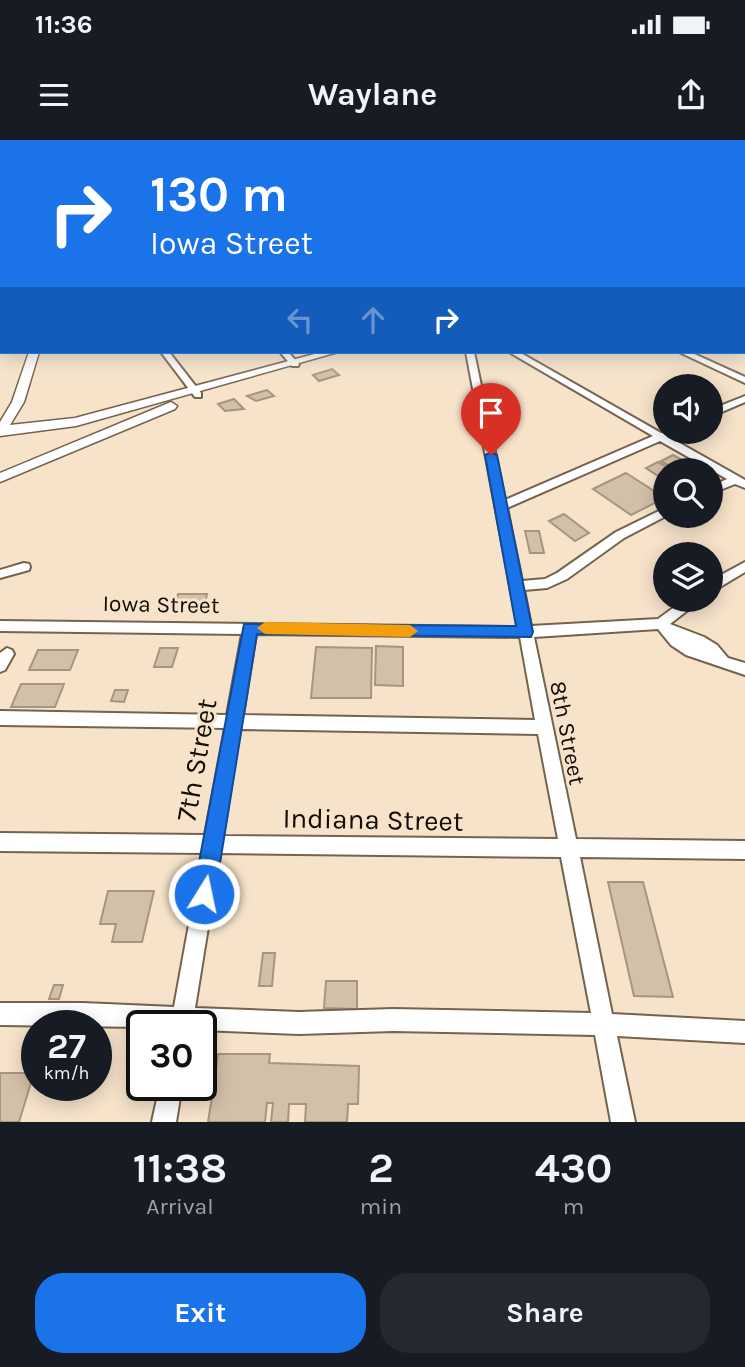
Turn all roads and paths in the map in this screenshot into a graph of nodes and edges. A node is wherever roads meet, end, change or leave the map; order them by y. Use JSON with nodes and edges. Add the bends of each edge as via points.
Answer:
{"nodes":[{"id":1,"x":33,"y":354,"type":"edge"},
{"id":2,"x":167,"y":354,"type":"edge"},
{"id":3,"x":286,"y":354,"type":"edge"},
{"id":4,"x":326,"y":354,"type":"edge"},
{"id":5,"x":470,"y":354,"type":"edge"},
{"id":6,"x":517,"y":354,"type":"edge"},
{"id":7,"x":687,"y":354,"type":"edge"},
{"id":8,"x":295,"y":363,"type":"junction"},
{"id":9,"x":745,"y":380,"type":"edge"},
{"id":10,"x":192,"y":395,"type":"junction"},
{"id":11,"x":745,"y":399,"type":"edge"},
{"id":12,"x":723,"y":409,"type":"edge"},
{"id":13,"x":653,"y":428,"type":"edge"},
{"id":14,"x":1,"y":431,"type":"edge"},
{"id":15,"x":653,"y":440,"type":"edge"},
{"id":16,"x":679,"y":444,"type":"edge"},
{"id":17,"x":0,"y":478,"type":"edge"},
{"id":18,"x":740,"y":483,"type":"edge"},
{"id":19,"x":723,"y":488,"type":"edge"},
{"id":20,"x":501,"y":506,"type":"junction"},
{"id":21,"x":653,"y":518,"type":"edge"},
{"id":22,"x":745,"y":566,"type":"edge"},
{"id":23,"x":24,"y":567,"type":"dead end"},
{"id":24,"x":0,"y":574,"type":"edge"},
{"id":25,"x":723,"y":580,"type":"edge"},
{"id":26,"x":516,"y":586,"type":"junction"},
{"id":27,"x":682,"y":612,"type":"edge"},
{"id":28,"x":0,"y":626,"type":"edge"},
{"id":29,"x":250,"y":628,"type":"junction"},
{"id":30,"x":666,"y":628,"type":"junction"},
{"id":31,"x":525,"y":632,"type":"junction"},
{"id":32,"x":745,"y":669,"type":"edge"},
{"id":33,"x":0,"y":718,"type":"edge"},
{"id":34,"x":233,"y":722,"type":"junction"},
{"id":35,"x":544,"y":727,"type":"junction"},
{"id":36,"x":0,"y":842,"type":"edge"},
{"id":37,"x":212,"y":845,"type":"junction"},
{"id":38,"x":569,"y":849,"type":"junction"},
{"id":39,"x":745,"y":850,"type":"edge"},
{"id":40,"x":184,"y":1010,"type":"edge"},
{"id":41,"x":0,"y":1014,"type":"edge"},
{"id":42,"x":126,"y":1020,"type":"edge"},
{"id":43,"x":217,"y":1022,"type":"edge"},
{"id":44,"x":604,"y":1024,"type":"junction"},
{"id":45,"x":745,"y":1032,"type":"edge"},
{"id":46,"x":168,"y":1101,"type":"edge"},
{"id":47,"x":164,"y":1122,"type":"edge"},
{"id":48,"x":623,"y":1122,"type":"edge"}],
"edges":[{"from":1,"to":14,"type":"main road","via":[[18,402]]},
{"from":2,"to":10,"type":"street"},
{"from":3,"to":8,"type":"street"},
{"from":4,"to":8,"type":"main road"},
{"from":5,"to":20,"type":"street","name":"8th Street"},
{"from":6,"to":13,"type":"street"},
{"from":7,"to":9,"type":"street"},
{"from":8,"to":10,"type":"main road"},
{"from":10,"to":14,"type":"main road","via":[[70,430],[9,435]]},
{"from":10,"to":17,"type":"main road"},
{"from":11,"to":12,"type":"street"},
{"from":15,"to":20,"type":"street"},
{"from":16,"to":18,"type":"street"},
{"from":18,"to":19,"type":"street"},
{"from":20,"to":26,"type":"street","name":"8th Street"},
{"from":21,"to":26,"type":"street","via":[[562,576],[547,583]]},
{"from":22,"to":25,"type":"street"},
{"from":23,"to":24,"type":"street"},
{"from":26,"to":31,"type":"street","name":"8th Street"},
{"from":27,"to":30,"type":"street"},
{"from":28,"to":29,"type":"street","name":"Iowa Street"},
{"from":29,"to":31,"type":"street","name":"Iowa Street"},
{"from":29,"to":34,"type":"street","name":"7th Street"},
{"from":30,"to":31,"type":"street","name":"Iowa Street"},
{"from":30,"to":32,"type":"street","via":[[675,640],[704,656]]},
{"from":31,"to":35,"type":"street","name":"8th Street"},
{"from":33,"to":34,"type":"street"},
{"from":34,"to":35,"type":"street"},
{"from":34,"to":37,"type":"street","name":"7th Street"},
{"from":35,"to":38,"type":"street","name":"8th Street"},
{"from":36,"to":37,"type":"street","name":"Indiana Street"},
{"from":37,"to":38,"type":"street","name":"Indiana Street"},
{"from":37,"to":40,"type":"street","name":"7th Street"},
{"from":38,"to":39,"type":"street","name":"Indiana Street"},
{"from":38,"to":44,"type":"street","name":"8th Street"},
{"from":41,"to":42,"type":"street"},
{"from":43,"to":44,"type":"street"},
{"from":44,"to":45,"type":"street"},
{"from":44,"to":48,"type":"street","name":"8th Street"},
{"from":46,"to":47,"type":"street"}]}
